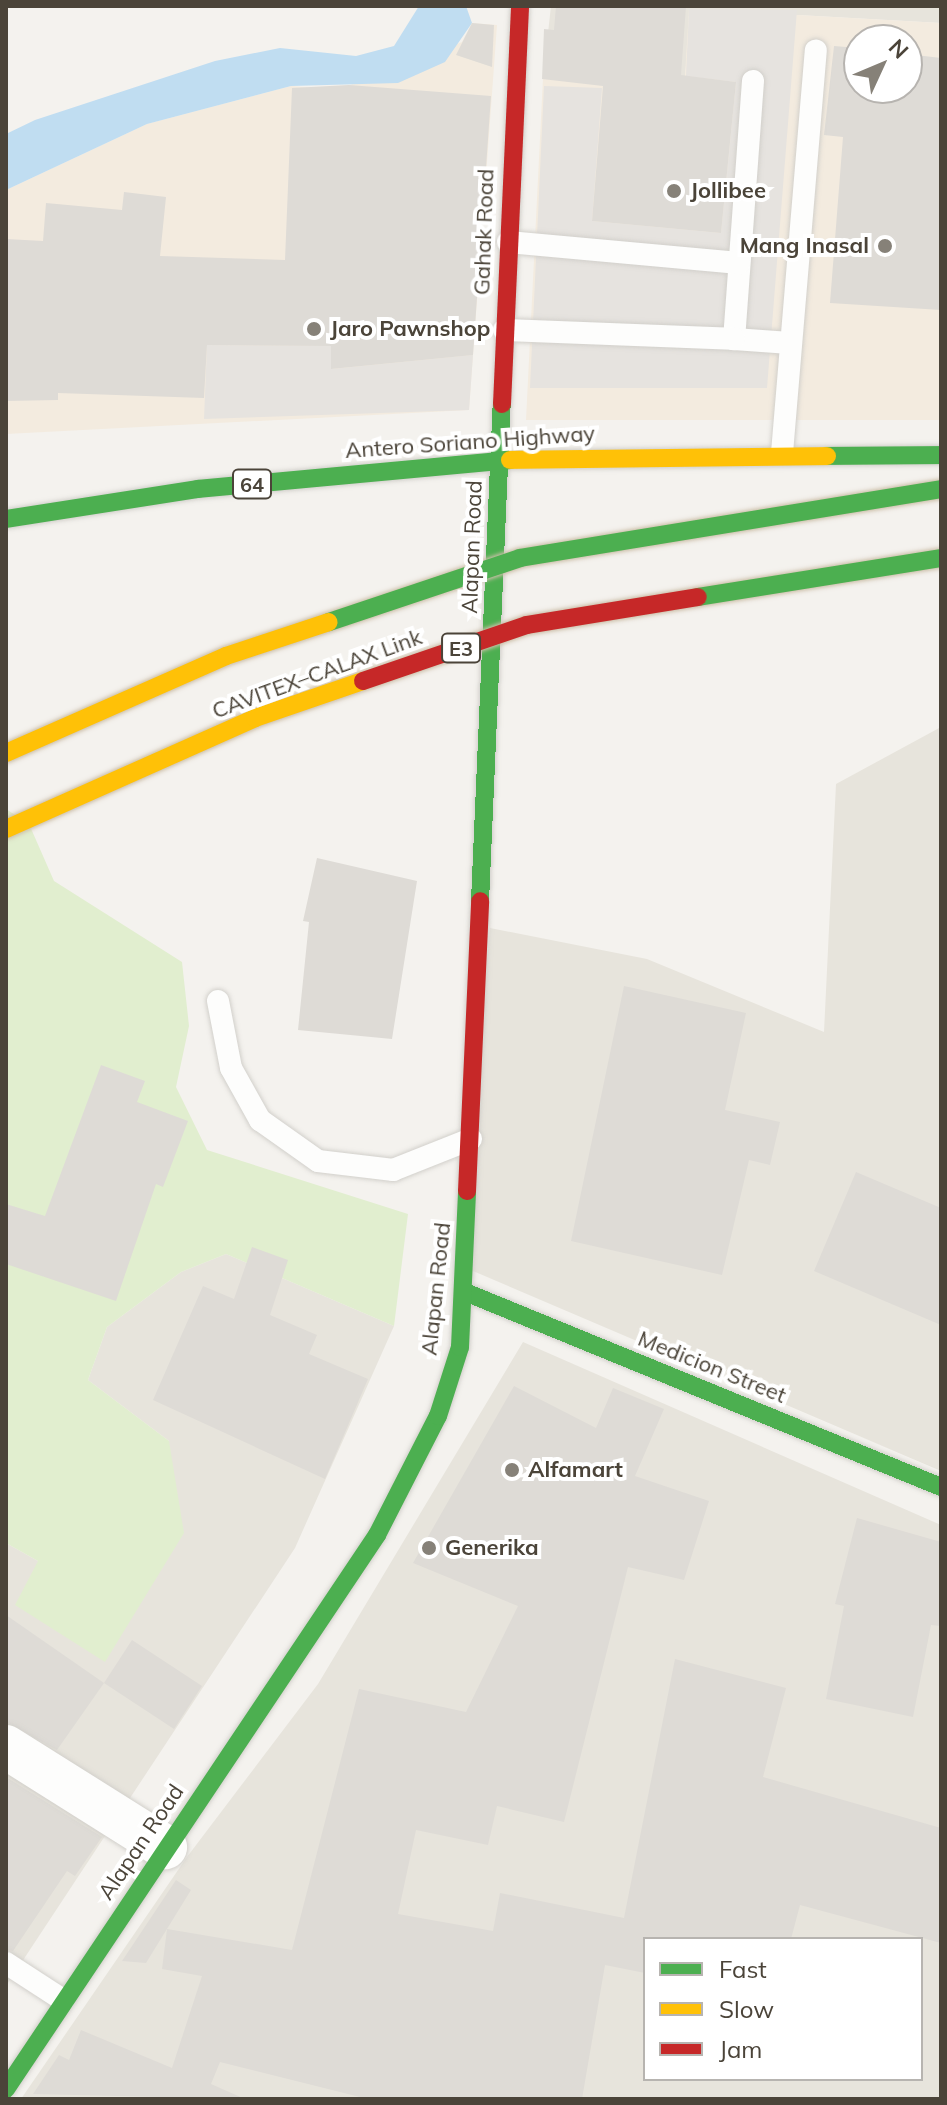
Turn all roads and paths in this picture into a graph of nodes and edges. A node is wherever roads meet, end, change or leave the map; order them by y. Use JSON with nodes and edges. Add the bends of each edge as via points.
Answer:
{"nodes":[{"id":1,"x":520,"y":6,"type":"edge"},
{"id":2,"x":816,"y":50,"type":"dead end"},
{"id":3,"x":753,"y":81,"type":"dead end"},
{"id":4,"x":508,"y":242,"type":"junction"},
{"id":5,"x":739,"y":263,"type":"junction"},
{"id":6,"x":504,"y":330,"type":"junction"},
{"id":7,"x":734,"y":339,"type":"junction"},
{"id":8,"x":790,"y":343,"type":"junction"},
{"id":9,"x":782,"y":453,"type":"junction"},
{"id":10,"x":941,"y":455,"type":"edge"},
{"id":11,"x":499,"y":460,"type":"junction"},
{"id":12,"x":941,"y":489,"type":"edge"},
{"id":13,"x":6,"y":519,"type":"edge"},
{"id":14,"x":941,"y":558,"type":"edge"},
{"id":15,"x":6,"y":753,"type":"edge"},
{"id":16,"x":6,"y":829,"type":"edge"},
{"id":17,"x":218,"y":1001,"type":"dead end"},
{"id":18,"x":471,"y":1139,"type":"junction"},
{"id":19,"x":465,"y":1292,"type":"junction"},
{"id":20,"x":941,"y":1487,"type":"edge"},
{"id":21,"x":6,"y":1747,"type":"edge"},
{"id":22,"x":165,"y":1847,"type":"junction"},
{"id":23,"x":6,"y":1963,"type":"edge"},
{"id":24,"x":63,"y":2000,"type":"junction"},
{"id":25,"x":6,"y":2089,"type":"edge"}],
"edges":[{"from":1,"to":4,"type":"main road","name":"Gahak Road"},
{"from":2,"to":8,"type":"lane"},
{"from":3,"to":5,"type":"lane"},
{"from":4,"to":5,"type":"lane"},
{"from":4,"to":6,"type":"main road","name":"Gahak Road"},
{"from":5,"to":7,"type":"lane"},
{"from":6,"to":7,"type":"lane"},
{"from":6,"to":11,"type":"main road","name":"Gahak Road"},
{"from":7,"to":8,"type":"lane"},
{"from":8,"to":9,"type":"lane"},
{"from":9,"to":10,"type":"main road","name":"Antero Soriano Highway","number":"64"},
{"from":9,"to":11,"type":"main road","name":"Antero Soriano Highway","number":"64"},
{"from":11,"to":13,"type":"main road","name":"Antero Soriano Highway","number":"64","via":[[198,489]]},
{"from":11,"to":18,"type":"main road","name":"Alapan Road"},
{"from":12,"to":15,"type":"main road","name":"CAVITEX–CALAX Link","bridge":true,"via":[[520,558],[226,656]]},
{"from":14,"to":16,"type":"main road","name":"CAVITEX–CALAX Link","number":"E3","bridge":true,"via":[[527,625],[255,718]]},
{"from":17,"to":18,"type":"lane","via":[[231,1068],[260,1120],[318,1161],[393,1170]]},
{"from":18,"to":19,"type":"main road","name":"Alapan Road"},
{"from":19,"to":20,"type":"main road","name":"Medicion Street"},
{"from":19,"to":22,"type":"main road","name":"Alapan Road","via":[[460,1347],[409,1478],[333,1605]]},
{"from":21,"to":22,"type":"street"},
{"from":22,"to":24,"type":"main road","name":"Alapan Road"},
{"from":23,"to":24,"type":"lane"},
{"from":24,"to":25,"type":"main road","name":"Alapan Road"}]}
